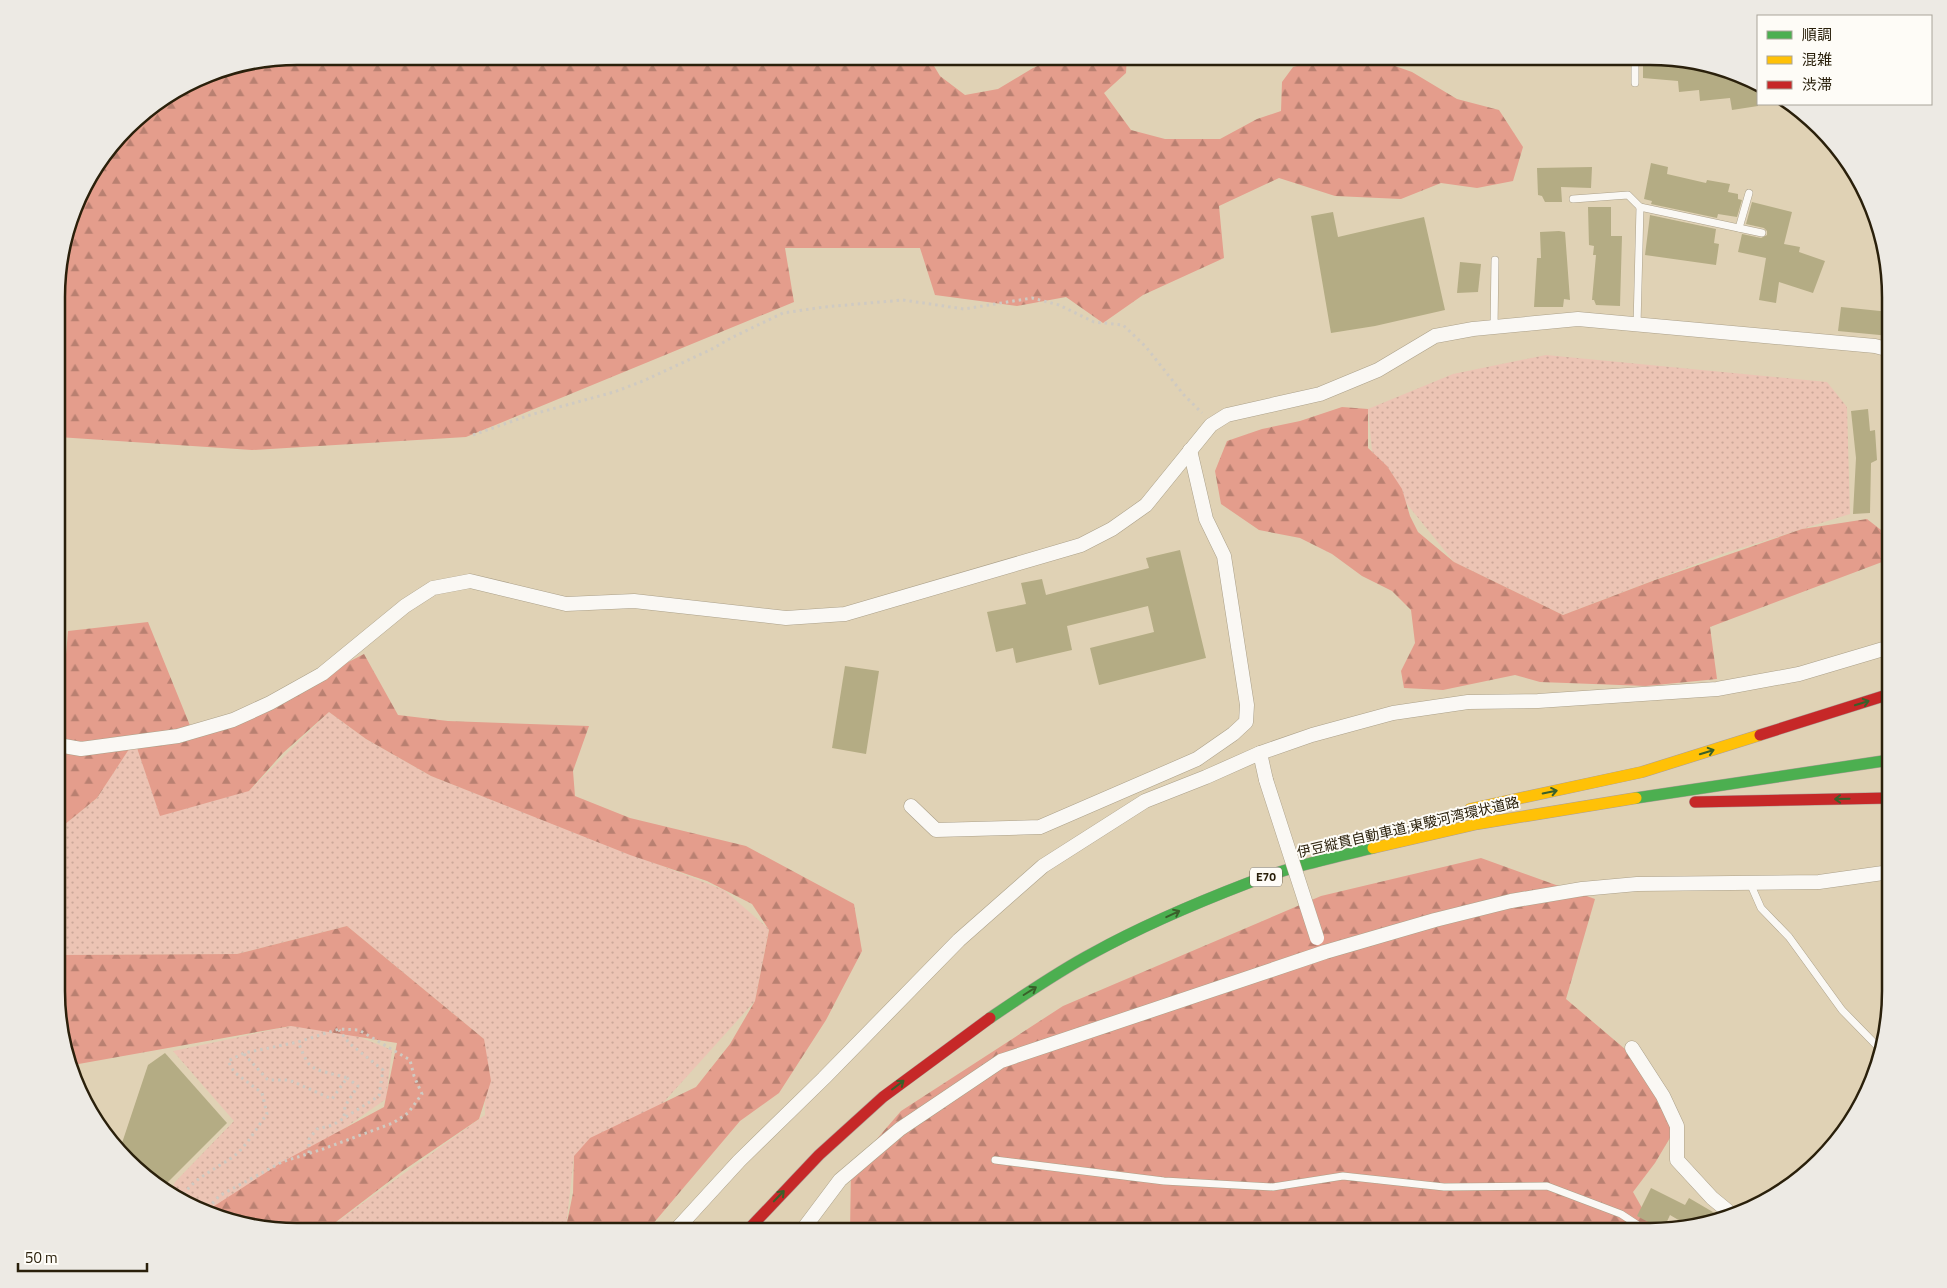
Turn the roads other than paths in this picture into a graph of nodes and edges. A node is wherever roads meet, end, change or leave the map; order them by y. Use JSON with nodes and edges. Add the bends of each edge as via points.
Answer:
{"nodes":[{"id":1,"x":1635,"y":65,"type":"edge"},
{"id":2,"x":1635,"y":83,"type":"dead end"},
{"id":3,"x":1749,"y":193,"type":"dead end"},
{"id":4,"x":1573,"y":199,"type":"dead end"},
{"id":5,"x":1640,"y":207,"type":"junction"},
{"id":6,"x":1739,"y":228,"type":"junction"},
{"id":7,"x":1762,"y":233,"type":"dead end"},
{"id":8,"x":1495,"y":260,"type":"dead end"},
{"id":9,"x":1636,"y":325,"type":"junction"},
{"id":10,"x":1494,"y":327,"type":"junction"},
{"id":11,"x":1882,"y":348,"type":"edge"},
{"id":12,"x":1190,"y":450,"type":"junction"},
{"id":13,"x":1882,"y":649,"type":"edge"},
{"id":14,"x":1882,"y":697,"type":"edge"},
{"id":15,"x":65,"y":746,"type":"edge"},
{"id":16,"x":1260,"y":753,"type":"junction"},
{"id":17,"x":1197,"y":759,"type":"junction"},
{"id":18,"x":1882,"y":761,"type":"edge"},
{"id":19,"x":1882,"y":772,"type":"edge"},
{"id":20,"x":1206,"y":777,"type":"junction"},
{"id":21,"x":1882,"y":798,"type":"edge"},
{"id":22,"x":911,"y":806,"type":"dead end"},
{"id":23,"x":1459,"y":813,"type":"dead end"},
{"id":24,"x":1431,"y":822,"type":"dead end"},
{"id":25,"x":1319,"y":861,"type":"junction"},
{"id":26,"x":1882,"y":873,"type":"edge"},
{"id":27,"x":1306,"y":879,"type":"dead end"},
{"id":28,"x":1750,"y":883,"type":"junction"},
{"id":29,"x":1288,"y":885,"type":"dead end"},
{"id":30,"x":1326,"y":952,"type":"junction"},
{"id":31,"x":1058,"y":987,"type":"dead end"},
{"id":32,"x":1876,"y":1045,"type":"edge"},
{"id":33,"x":1632,"y":1048,"type":"dead end"},
{"id":34,"x":995,"y":1160,"type":"dead end"},
{"id":35,"x":1727,"y":1210,"type":"edge"},
{"id":36,"x":682,"y":1223,"type":"edge"},
{"id":37,"x":754,"y":1223,"type":"edge"},
{"id":38,"x":768,"y":1223,"type":"edge"},
{"id":39,"x":808,"y":1223,"type":"edge"},
{"id":40,"x":1635,"y":1223,"type":"edge"}],
"edges":[{"from":1,"to":2,"type":"lane"},
{"from":3,"to":6,"type":"lane"},
{"from":4,"to":5,"type":"lane","via":[[1628,195]]},
{"from":5,"to":6,"type":"lane"},
{"from":5,"to":9,"type":"lane"},
{"from":6,"to":7,"type":"lane"},
{"from":8,"to":10,"type":"lane"},
{"from":9,"to":10,"type":"street","via":[[1578,319]]},
{"from":9,"to":11,"type":"street"},
{"from":10,"to":12,"type":"street","via":[[1435,336],[1378,370],[1320,394],[1227,415],[1211,425]]},
{"from":12,"to":15,"type":"street","via":[[1146,504],[1112,529],[1081,546],[845,614],[786,618],[634,602],[566,604],[470,582],[433,588],[405,606],[322,674],[233,720],[178,736],[81,749]]},
{"from":12,"to":17,"type":"street","via":[[1206,520],[1224,556],[1247,705],[1246,722]]},
{"from":13,"to":16,"type":"street","via":[[1799,674],[1717,689],[1538,701],[1468,702],[1392,713]]},
{"from":23,"to":14,"type":"highway","one_way":true,"via":[[1642,772]]},
{"from":16,"to":20,"type":"street"},
{"from":16,"to":30,"type":"street","bridge":true,"via":[[1317,938]]},
{"from":17,"to":20,"type":"street"},
{"from":17,"to":22,"type":"street","via":[[1040,828],[936,830]]},
{"from":18,"to":25,"type":"highway","name":"伊豆縦貫自動車道;東駿河湾環状道路","number":"E70","via":[[1477,824]]},
{"from":21,"to":19,"type":"highway","one_way":true,"via":[[1685,803]]},
{"from":20,"to":36,"type":"street","via":[[1145,801],[1043,866],[959,940],[739,1161]]},
{"from":24,"to":25,"type":"highway"},
{"from":37,"to":25,"type":"highway","name":"伊豆縦貫自動車道;東駿河湾環状道路","number":"E70","one_way":true,"via":[[819,1154],[883,1097],[1027,993],[1093,953],[1177,912],[1250,882]]},
{"from":26,"to":28,"type":"street","via":[[1819,882]]},
{"from":27,"to":29,"type":"highway","name":"伊豆縦貫自動車道;東駿河湾環状道路","number":"E70"},
{"from":28,"to":30,"type":"street","via":[[1637,884],[1582,889],[1511,901]]},
{"from":28,"to":32,"type":"lane","via":[[1761,908],[1842,1010]]},
{"from":30,"to":39,"type":"street","via":[[1001,1061],[900,1128],[840,1180]]},
{"from":31,"to":38,"type":"highway","via":[[963,1049],[889,1105],[827,1161]]},
{"from":33,"to":35,"type":"street","via":[[1663,1096],[1677,1126],[1677,1160]]},
{"from":34,"to":40,"type":"lane","via":[[1164,1181],[1273,1187],[1343,1176],[1444,1187],[1547,1186],[1621,1214]]}]}
